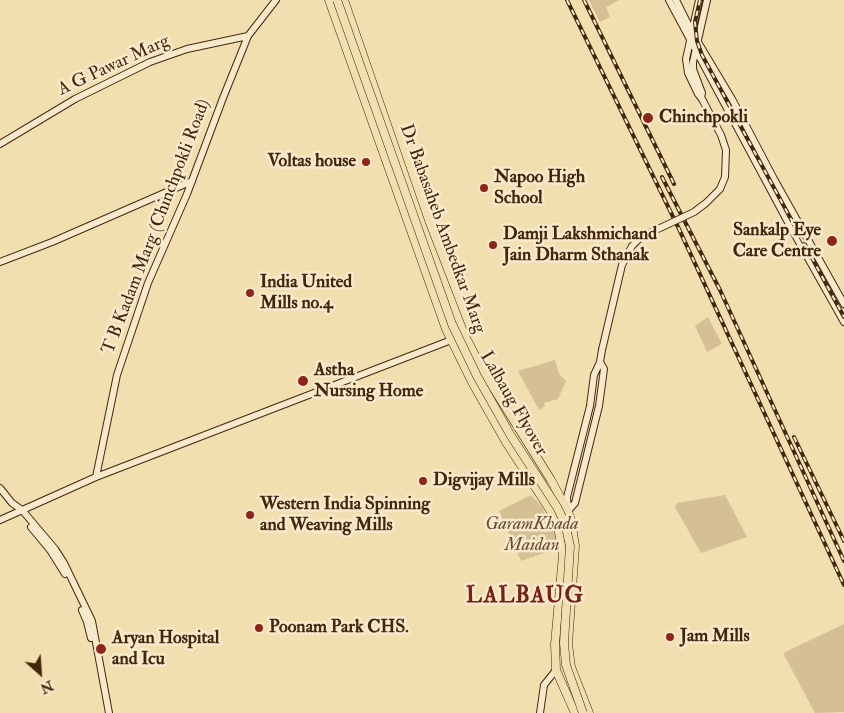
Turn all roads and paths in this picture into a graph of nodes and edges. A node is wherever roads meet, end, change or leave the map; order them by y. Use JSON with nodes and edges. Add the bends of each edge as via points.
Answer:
{"nodes":[{"id":1,"x":276,"y":0,"type":"edge"},
{"id":2,"x":329,"y":0,"type":"edge"},
{"id":3,"x":335,"y":0,"type":"edge"},
{"id":4,"x":344,"y":0,"type":"edge"},
{"id":5,"x":669,"y":0,"type":"edge"},
{"id":6,"x":676,"y":0,"type":"edge"},
{"id":7,"x":707,"y":0,"type":"edge"},
{"id":8,"x":698,"y":3,"type":"edge"},
{"id":9,"x":678,"y":11,"type":"junction"},
{"id":10,"x":692,"y":32,"type":"junction"},
{"id":11,"x":248,"y":36,"type":"junction"},
{"id":12,"x":690,"y":41,"type":"junction"},
{"id":13,"x":699,"y":42,"type":"junction"},
{"id":14,"x":695,"y":52,"type":"junction"},
{"id":15,"x":690,"y":61,"type":"junction"},
{"id":16,"x":708,"y":74,"type":"junction"},
{"id":17,"x":697,"y":80,"type":"junction"},
{"id":18,"x":702,"y":98,"type":"junction"},
{"id":19,"x":0,"y":144,"type":"edge"},
{"id":20,"x":192,"y":181,"type":"junction"},
{"id":21,"x":0,"y":262,"type":"edge"},
{"id":22,"x":844,"y":304,"type":"edge"},
{"id":23,"x":844,"y":322,"type":"edge"},
{"id":24,"x":464,"y":334,"type":"junction"},
{"id":25,"x":452,"y":340,"type":"junction"},
{"id":26,"x":96,"y":477,"type":"junction"},
{"id":27,"x":0,"y":488,"type":"edge"},
{"id":28,"x":0,"y":495,"type":"edge"},
{"id":29,"x":19,"y":511,"type":"junction"},
{"id":30,"x":568,"y":512,"type":"junction"},
{"id":31,"x":0,"y":520,"type":"edge"},
{"id":32,"x":556,"y":523,"type":"junction"},
{"id":33,"x":556,"y":670,"type":"junction"},
{"id":34,"x":108,"y":713,"type":"edge"},
{"id":35,"x":540,"y":713,"type":"edge"},
{"id":36,"x":575,"y":713,"type":"edge"},
{"id":37,"x":582,"y":713,"type":"edge"},
{"id":38,"x":589,"y":713,"type":"edge"}],
"edges":[{"from":1,"to":11,"type":"main road","name":"T B Kadam Marg (Chinchpokli Road)"},
{"from":2,"to":25,"type":"highway"},
{"from":3,"to":37,"type":"highway","name":"Lalbaug Flyover","bridge":true,"via":[[452,324],[482,385],[565,523],[570,546],[564,643],[566,665]]},
{"from":4,"to":24,"type":"highway","name":"Dr Babasaheb Ambedkar Marg","via":[[422,226]]},
{"from":5,"to":9,"type":"main road"},
{"from":6,"to":9,"type":"main road"},
{"from":7,"to":13,"type":"main road"},
{"from":8,"to":9,"type":"main road","via":[[688,11]]},
{"from":8,"to":10,"type":"main road"},
{"from":9,"to":10,"type":"main road"},
{"from":9,"to":12,"type":"main road"},
{"from":10,"to":12,"type":"main road"},
{"from":10,"to":13,"type":"main road"},
{"from":11,"to":19,"type":"main road","name":"A G Pawar Marg","via":[[187,49],[150,62],[75,99]]},
{"from":11,"to":20,"type":"main road","name":"T B Kadam Marg (Chinchpokli Road)"},
{"from":12,"to":14,"type":"main road"},
{"from":12,"to":15,"type":"main road"},
{"from":13,"to":14,"type":"main road"},
{"from":13,"to":22,"type":"main road"},
{"from":14,"to":15,"type":"main road"},
{"from":14,"to":16,"type":"main road"},
{"from":15,"to":17,"type":"main road"},
{"from":15,"to":18,"type":"main road","via":[[688,73]]},
{"from":16,"to":17,"type":"main road","via":[[702,73]]},
{"from":16,"to":23,"type":"main road"},
{"from":17,"to":18,"type":"main road"},
{"from":18,"to":30,"type":"main road","bridge":true,"via":[[726,150],[725,177],[720,189],[706,204],[641,238],[632,246],[622,265],[600,362],[604,369],[599,406],[575,503]]},
{"from":20,"to":21,"type":"main road"},
{"from":20,"to":26,"type":"main road","name":"T B Kadam Marg (Chinchpokli Road)","via":[[148,283],[117,375]]},
{"from":24,"to":25,"type":"main road"},
{"from":24,"to":30,"type":"highway","name":"Dr Babasaheb Ambedkar Marg"},
{"from":25,"to":26,"type":"main road"},
{"from":25,"to":32,"type":"highway","via":[[506,442]]},
{"from":26,"to":29,"type":"main road"},
{"from":27,"to":29,"type":"main road"},
{"from":28,"to":29,"type":"main road"},
{"from":29,"to":31,"type":"main road"},
{"from":29,"to":34,"type":"main road","via":[[63,569],[87,622]]},
{"from":30,"to":32,"type":"main road"},
{"from":30,"to":38,"type":"highway","name":"Dr Babasaheb Ambedkar Marg","via":[[576,546],[568,644],[571,667]]},
{"from":32,"to":33,"type":"highway","via":[[563,555],[555,644]]},
{"from":33,"to":35,"type":"main road","via":[[544,685]]},
{"from":33,"to":36,"type":"highway"}]}
